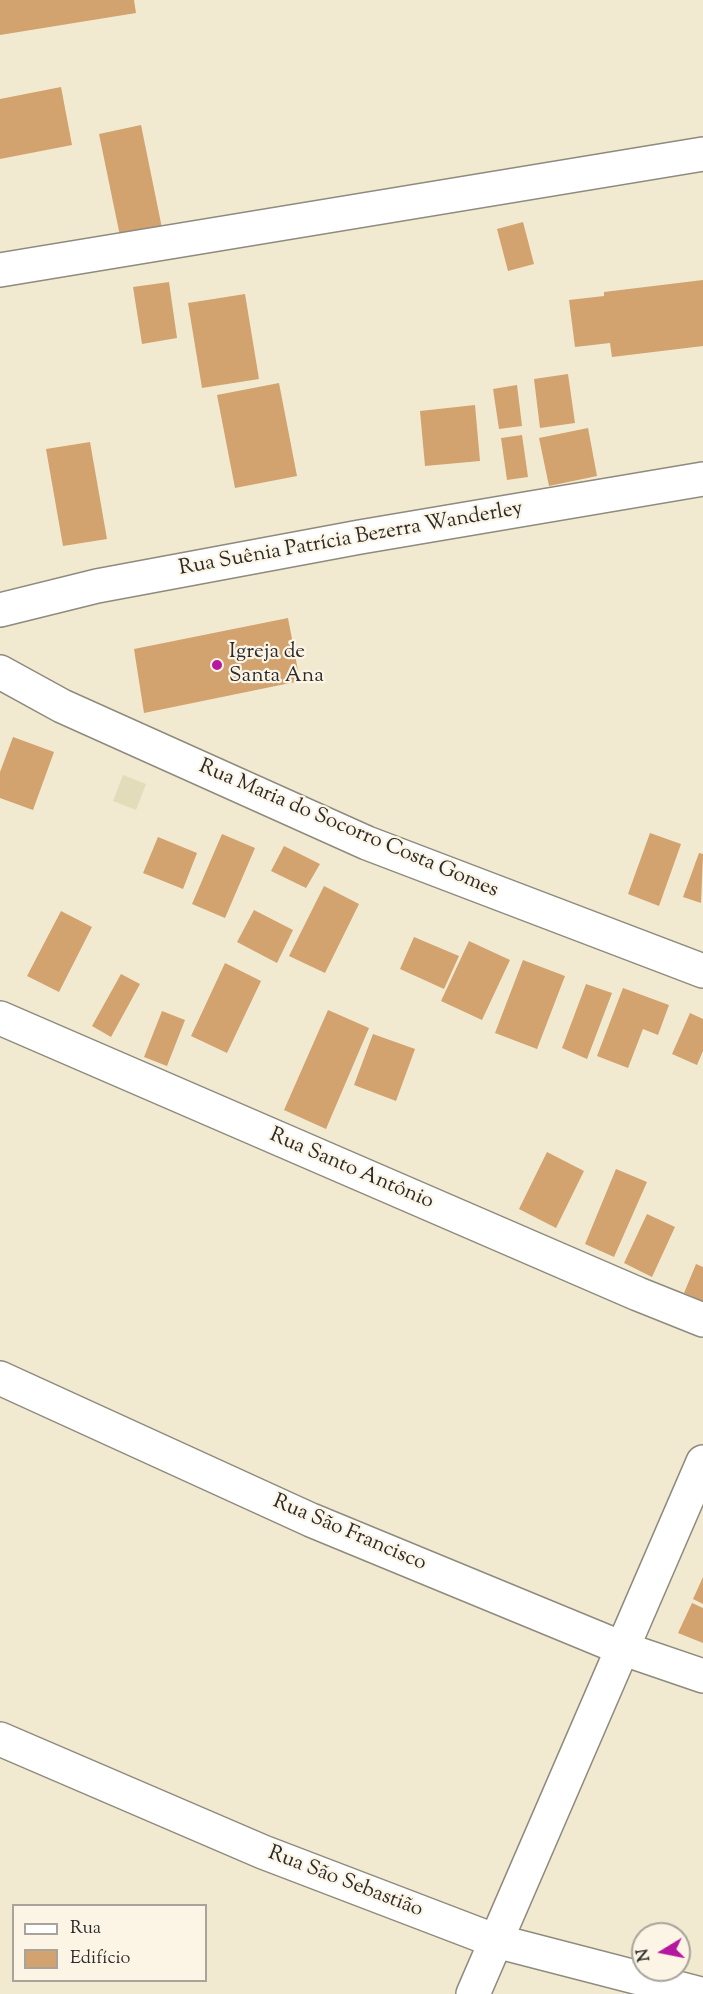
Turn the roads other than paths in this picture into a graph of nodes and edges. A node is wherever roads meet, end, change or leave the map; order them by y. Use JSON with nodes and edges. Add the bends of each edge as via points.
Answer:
{"nodes":[{"id":1,"x":703,"y":153,"type":"edge"},
{"id":2,"x":0,"y":270,"type":"edge"},
{"id":3,"x":703,"y":479,"type":"edge"},
{"id":4,"x":0,"y":610,"type":"edge"},
{"id":5,"x":0,"y":672,"type":"edge"},
{"id":6,"x":703,"y":971,"type":"edge"},
{"id":7,"x":0,"y":1018,"type":"edge"},
{"id":8,"x":703,"y":1320,"type":"edge"},
{"id":9,"x":0,"y":1378,"type":"edge"},
{"id":10,"x":703,"y":1462,"type":"edge"},
{"id":11,"x":624,"y":1649,"type":"junction"},
{"id":12,"x":703,"y":1676,"type":"edge"},
{"id":13,"x":0,"y":1739,"type":"edge"},
{"id":14,"x":496,"y":1941,"type":"junction"},
{"id":15,"x":473,"y":1994,"type":"edge"},
{"id":16,"x":701,"y":1994,"type":"edge"}],
"edges":[{"from":1,"to":2,"type":"street"},
{"from":3,"to":4,"type":"street","name":"Rua Suênia Patrícia Bezerra Wanderley","via":[[166,573]]},
{"from":5,"to":6,"type":"street","name":"Rua Maria do Socorro Costa Gomes","via":[[62,706],[367,843]]},
{"from":7,"to":8,"type":"street","name":"Rua Santo Antônio"},
{"from":9,"to":11,"type":"street","name":"Rua São Francisco","via":[[311,1520]]},
{"from":10,"to":11,"type":"street"},
{"from":11,"to":12,"type":"street","name":"Rua São Francisco"},
{"from":11,"to":14,"type":"street"},
{"from":13,"to":14,"type":"street","name":"Rua São Sebastião","via":[[263,1852]]},
{"from":14,"to":15,"type":"street"},
{"from":14,"to":16,"type":"street","name":"Rua São Sebastião"}]}
